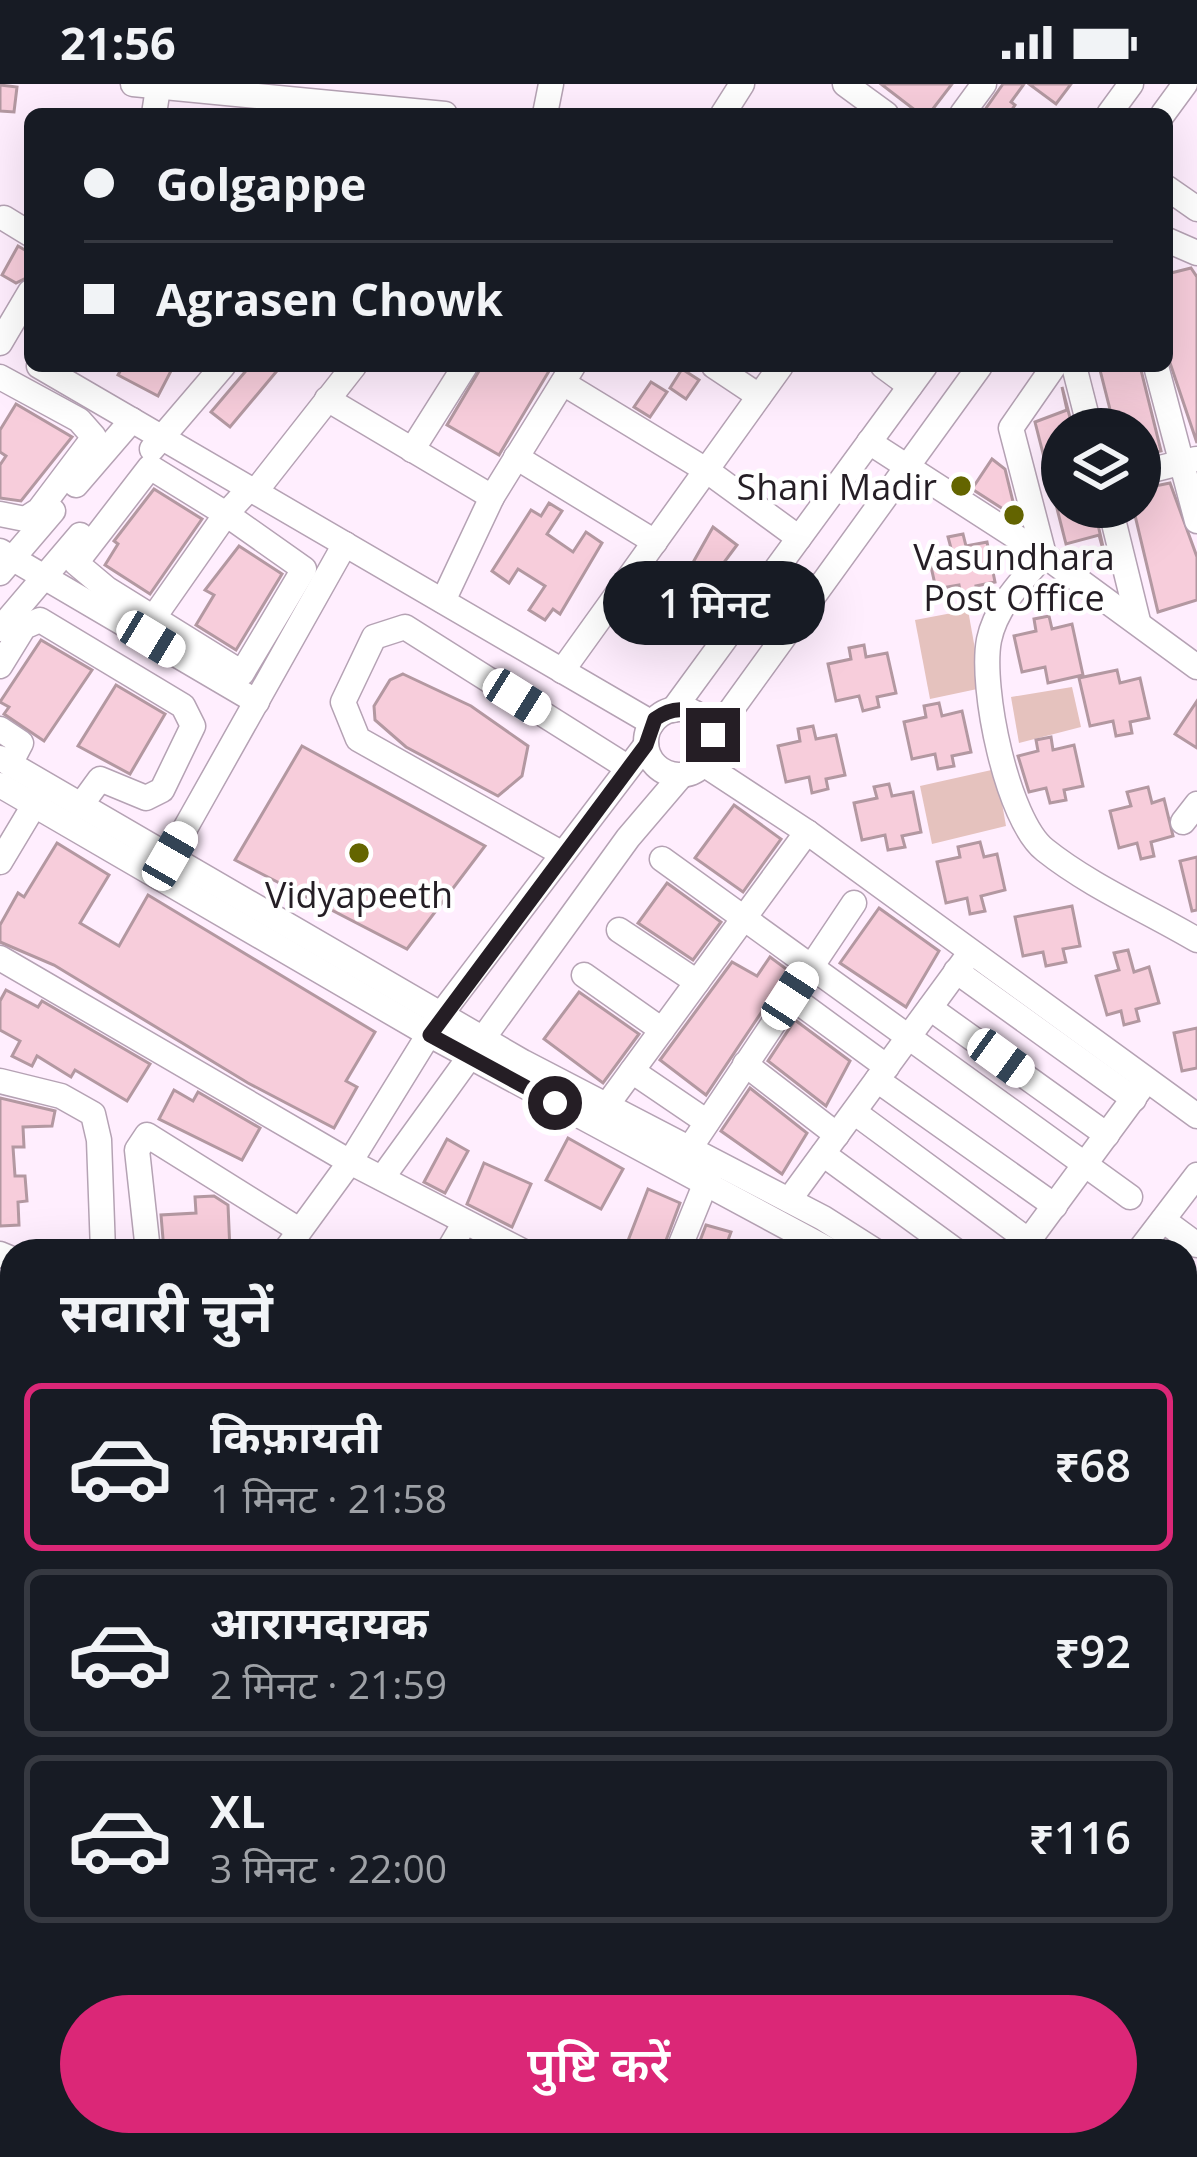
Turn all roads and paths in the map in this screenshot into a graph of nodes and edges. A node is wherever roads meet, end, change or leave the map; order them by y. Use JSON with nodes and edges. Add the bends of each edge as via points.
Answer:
{"nodes":[{"id":1,"x":985,"y":84,"type":"edge"},
{"id":2,"x":146,"y":86,"type":"edge"},
{"id":3,"x":851,"y":86,"type":"edge"},
{"id":4,"x":269,"y":107,"type":"edge"},
{"id":5,"x":878,"y":108,"type":"edge"},
{"id":6,"x":967,"y":108,"type":"edge"},
{"id":7,"x":4,"y":218,"type":"dead end"},
{"id":8,"x":24,"y":230,"type":"edge"},
{"id":9,"x":24,"y":302,"type":"edge"},
{"id":10,"x":0,"y":343,"type":"edge"},
{"id":11,"x":49,"y":372,"type":"edge"},
{"id":12,"x":219,"y":372,"type":"edge"},
{"id":13,"x":349,"y":372,"type":"edge"},
{"id":14,"x":452,"y":372,"type":"edge"},
{"id":15,"x":723,"y":372,"type":"edge"},
{"id":16,"x":777,"y":372,"type":"edge"},
{"id":17,"x":976,"y":372,"type":"edge"},
{"id":18,"x":1050,"y":372,"type":"edge"},
{"id":19,"x":1076,"y":372,"type":"edge"},
{"id":20,"x":1158,"y":372,"type":"edge"},
{"id":21,"x":568,"y":374,"type":"edge"},
{"id":22,"x":917,"y":376,"type":"edge"},
{"id":23,"x":0,"y":377,"type":"edge"},
{"id":24,"x":759,"y":396,"type":"junction"},
{"id":25,"x":328,"y":399,"type":"junction"},
{"id":26,"x":1085,"y":408,"type":"edge"},
{"id":27,"x":132,"y":420,"type":"junction"},
{"id":28,"x":162,"y":437,"type":"junction"},
{"id":29,"x":869,"y":442,"type":"junction"},
{"id":30,"x":412,"y":450,"type":"junction"},
{"id":31,"x":516,"y":458,"type":"junction"},
{"id":32,"x":1189,"y":460,"type":"edge"},
{"id":33,"x":906,"y":468,"type":"junction"},
{"id":34,"x":706,"y":470,"type":"junction"},
{"id":35,"x":251,"y":491,"type":"junction"},
{"id":36,"x":493,"y":497,"type":"junction"},
{"id":37,"x":0,"y":514,"type":"edge"},
{"id":38,"x":226,"y":514,"type":"junction"},
{"id":39,"x":1197,"y":518,"type":"edge"},
{"id":40,"x":1115,"y":528,"type":"edge"},
{"id":41,"x":799,"y":538,"type":"junction"},
{"id":42,"x":655,"y":542,"type":"junction"},
{"id":43,"x":345,"y":544,"type":"junction"},
{"id":44,"x":1044,"y":555,"type":"junction"},
{"id":45,"x":4,"y":560,"type":"edge"},
{"id":46,"x":45,"y":576,"type":"junction"},
{"id":47,"x":442,"y":601,"type":"junction"},
{"id":48,"x":154,"y":617,"type":"junction"},
{"id":49,"x":1138,"y":621,"type":"junction"},
{"id":50,"x":0,"y":629,"type":"edge"},
{"id":51,"x":0,"y":666,"type":"edge"},
{"id":52,"x":1197,"y":667,"type":"edge"},
{"id":53,"x":562,"y":671,"type":"junction"},
{"id":54,"x":257,"y":702,"type":"junction"},
{"id":55,"x":657,"y":726,"type":"junction"},
{"id":56,"x":0,"y":729,"type":"edge"},
{"id":57,"x":713,"y":735,"type":"junction"},
{"id":58,"x":705,"y":764,"type":"junction"},
{"id":59,"x":627,"y":767,"type":"junction"},
{"id":60,"x":3,"y":769,"type":"edge"},
{"id":61,"x":680,"y":777,"type":"junction"},
{"id":62,"x":40,"y":795,"type":"junction"},
{"id":63,"x":81,"y":805,"type":"junction"},
{"id":64,"x":807,"y":832,"type":"junction"},
{"id":65,"x":561,"y":853,"type":"junction"},
{"id":66,"x":662,"y":859,"type":"dead end"},
{"id":67,"x":0,"y":862,"type":"edge"},
{"id":68,"x":164,"y":866,"type":"junction"},
{"id":69,"x":854,"y":903,"type":"dead end"},
{"id":70,"x":744,"y":918,"type":"junction"},
{"id":71,"x":619,"y":930,"type":"dead end"},
{"id":72,"x":1197,"y":940,"type":"edge"},
{"id":73,"x":0,"y":958,"type":"edge"},
{"id":74,"x":963,"y":962,"type":"junction"},
{"id":75,"x":810,"y":965,"type":"junction"},
{"id":76,"x":584,"y":975,"type":"dead end"},
{"id":77,"x":697,"y":982,"type":"junction"},
{"id":78,"x":790,"y":996,"type":"junction"},
{"id":79,"x":930,"y":1008,"type":"junction"},
{"id":80,"x":436,"y":1024,"type":"junction"},
{"id":81,"x":662,"y":1030,"type":"junction"},
{"id":82,"x":909,"y":1036,"type":"junction"},
{"id":83,"x":477,"y":1047,"type":"junction"},
{"id":84,"x":745,"y":1064,"type":"junction"},
{"id":85,"x":632,"y":1071,"type":"junction"},
{"id":86,"x":882,"y":1074,"type":"junction"},
{"id":87,"x":0,"y":1081,"type":"edge"},
{"id":88,"x":608,"y":1105,"type":"junction"},
{"id":89,"x":854,"y":1112,"type":"junction"},
{"id":90,"x":1197,"y":1116,"type":"edge"},
{"id":91,"x":707,"y":1122,"type":"junction"},
{"id":92,"x":1107,"y":1135,"type":"junction"},
{"id":93,"x":830,"y":1144,"type":"junction"},
{"id":94,"x":690,"y":1148,"type":"junction"},
{"id":95,"x":350,"y":1162,"type":"junction"},
{"id":96,"x":1085,"y":1164,"type":"junction"},
{"id":97,"x":710,"y":1172,"type":"junction"},
{"id":98,"x":1197,"y":1175,"type":"edge"},
{"id":99,"x":382,"y":1178,"type":"junction"},
{"id":100,"x":1130,"y":1197,"type":"dead end"},
{"id":101,"x":789,"y":1201,"type":"junction"},
{"id":102,"x":1054,"y":1206,"type":"junction"},
{"id":103,"x":1163,"y":1220,"type":"junction"},
{"id":104,"x":465,"y":1222,"type":"junction"},
{"id":105,"x":103,"y":1239,"type":"edge"},
{"id":106,"x":147,"y":1239,"type":"edge"},
{"id":107,"x":291,"y":1239,"type":"edge"},
{"id":108,"x":293,"y":1239,"type":"edge"},
{"id":109,"x":455,"y":1239,"type":"edge"},
{"id":110,"x":498,"y":1239,"type":"edge"},
{"id":111,"x":683,"y":1239,"type":"edge"},
{"id":112,"x":819,"y":1239,"type":"edge"},
{"id":113,"x":822,"y":1239,"type":"edge"},
{"id":114,"x":942,"y":1239,"type":"edge"},
{"id":115,"x":1016,"y":1239,"type":"edge"},
{"id":116,"x":1030,"y":1239,"type":"edge"},
{"id":117,"x":1148,"y":1239,"type":"edge"},
{"id":118,"x":1190,"y":1239,"type":"edge"}],
"edges":[{"from":1,"to":6,"type":"street"},
{"from":2,"to":4,"type":"street"},
{"from":3,"to":5,"type":"street"},
{"from":7,"to":8,"type":"street"},
{"from":9,"to":10,"type":"street"},
{"from":11,"to":27,"type":"street"},
{"from":12,"to":28,"type":"street"},
{"from":13,"to":25,"type":"street"},
{"from":14,"to":30,"type":"street"},
{"from":15,"to":24,"type":"street"},
{"from":16,"to":24,"type":"street"},
{"from":17,"to":33,"type":"street"},
{"from":18,"to":44,"type":"street","via":[[1011,428]]},
{"from":19,"to":26,"type":"street"},
{"from":20,"to":32,"type":"street"},
{"from":21,"to":31,"type":"street"},
{"from":21,"to":34,"type":"street"},
{"from":22,"to":29,"type":"street"},
{"from":23,"to":37,"type":"street","via":[[94,436],[39,510],[25,519]]},
{"from":24,"to":34,"type":"street"},
{"from":25,"to":30,"type":"street"},
{"from":25,"to":35,"type":"street"},
{"from":27,"to":28,"type":"street"},
{"from":27,"to":45,"type":"street"},
{"from":28,"to":35,"type":"street"},
{"from":28,"to":46,"type":"street"},
{"from":29,"to":33,"type":"street"},
{"from":29,"to":41,"type":"street"},
{"from":30,"to":36,"type":"street"},
{"from":31,"to":36,"type":"street"},
{"from":31,"to":42,"type":"street"},
{"from":32,"to":39,"type":"street"},
{"from":33,"to":44,"type":"street"},
{"from":33,"to":57,"type":"street"},
{"from":34,"to":41,"type":"street"},
{"from":34,"to":42,"type":"street"},
{"from":35,"to":38,"type":"street"},
{"from":35,"to":43,"type":"street"},
{"from":36,"to":47,"type":"street"},
{"from":38,"to":48,"type":"street"},
{"from":38,"to":48,"type":"street","via":[[150,467],[86,546],[76,562]]},
{"from":38,"to":48,"type":"street","via":[[304,569],[242,673]]},
{"from":40,"to":49,"type":"street"},
{"from":41,"to":55,"type":"street","via":[[723,620]]},
{"from":42,"to":53,"type":"street"},
{"from":43,"to":47,"type":"street"},
{"from":43,"to":54,"type":"street"},
{"from":44,"to":49,"type":"street"},
{"from":44,"to":72,"type":"street","via":[[1007,599],[988,642],[1015,807],[1043,849]]},
{"from":45,"to":46,"type":"street"},
{"from":46,"to":50,"type":"street"},
{"from":46,"to":54,"type":"street"},
{"from":47,"to":53,"type":"street"},
{"from":49,"to":52,"type":"street"},
{"from":51,"to":63,"type":"street","via":[[24,627],[40,620],[191,716],[162,790],[146,798],[100,778]]},
{"from":53,"to":55,"type":"street"},
{"from":54,"to":68,"type":"street"},
{"from":55,"to":57,"type":"street","via":[[694,712]]},
{"from":55,"to":59,"type":"street"},
{"from":55,"to":61,"type":"street","via":[[653,764]]},
{"from":56,"to":60,"type":"street","via":[[21,743]]},
{"from":57,"to":58,"type":"street"},
{"from":58,"to":61,"type":"street"},
{"from":58,"to":64,"type":"street"},
{"from":59,"to":65,"type":"street"},
{"from":59,"to":65,"type":"street","via":[[406,627],[374,638],[343,702],[358,739]]},
{"from":60,"to":62,"type":"street"},
{"from":61,"to":83,"type":"street"},
{"from":62,"to":63,"type":"street"},
{"from":62,"to":67,"type":"street"},
{"from":62,"to":68,"type":"street"},
{"from":63,"to":68,"type":"street"},
{"from":64,"to":70,"type":"street"},
{"from":64,"to":74,"type":"street"},
{"from":65,"to":80,"type":"street"},
{"from":66,"to":70,"type":"street"},
{"from":68,"to":80,"type":"street"},
{"from":69,"to":75,"type":"street"},
{"from":70,"to":75,"type":"street"},
{"from":70,"to":77,"type":"street"},
{"from":71,"to":77,"type":"street"},
{"from":73,"to":95,"type":"street"},
{"from":74,"to":79,"type":"street"},
{"from":74,"to":90,"type":"street"},
{"from":74,"to":92,"type":"street","via":[[1137,1094]]},
{"from":75,"to":78,"type":"street"},
{"from":75,"to":82,"type":"street"},
{"from":76,"to":81,"type":"street"},
{"from":77,"to":81,"type":"street"},
{"from":78,"to":84,"type":"street"},
{"from":78,"to":86,"type":"street"},
{"from":79,"to":82,"type":"street"},
{"from":79,"to":92,"type":"street"},
{"from":80,"to":83,"type":"street"},
{"from":80,"to":95,"type":"street"},
{"from":81,"to":85,"type":"street"},
{"from":82,"to":86,"type":"street"},
{"from":82,"to":96,"type":"street"},
{"from":83,"to":88,"type":"street"},
{"from":83,"to":97,"type":"street"},
{"from":83,"to":99,"type":"street"},
{"from":84,"to":91,"type":"street"},
{"from":84,"to":93,"type":"street"},
{"from":85,"to":88,"type":"street"},
{"from":85,"to":91,"type":"street"},
{"from":86,"to":89,"type":"street"},
{"from":86,"to":102,"type":"street"},
{"from":87,"to":105,"type":"street","via":[[61,1096],[92,1114]]},
{"from":88,"to":94,"type":"street"},
{"from":89,"to":93,"type":"street"},
{"from":89,"to":115,"type":"street"},
{"from":91,"to":94,"type":"street"},
{"from":92,"to":96,"type":"street"},
{"from":93,"to":101,"type":"street"},
{"from":93,"to":114,"type":"street"},
{"from":94,"to":97,"type":"street"},
{"from":95,"to":99,"type":"street"},
{"from":95,"to":108,"type":"street"},
{"from":96,"to":100,"type":"street"},
{"from":96,"to":102,"type":"street"},
{"from":97,"to":101,"type":"street"},
{"from":97,"to":111,"type":"street"},
{"from":97,"to":112,"type":"street"},
{"from":98,"to":103,"type":"street"},
{"from":99,"to":104,"type":"street"},
{"from":101,"to":113,"type":"street"},
{"from":102,"to":116,"type":"street"},
{"from":103,"to":117,"type":"street"},
{"from":103,"to":118,"type":"street"},
{"from":104,"to":109,"type":"street"},
{"from":104,"to":110,"type":"street"},
{"from":106,"to":107,"type":"street","via":[[137,1150],[147,1135]]}]}
